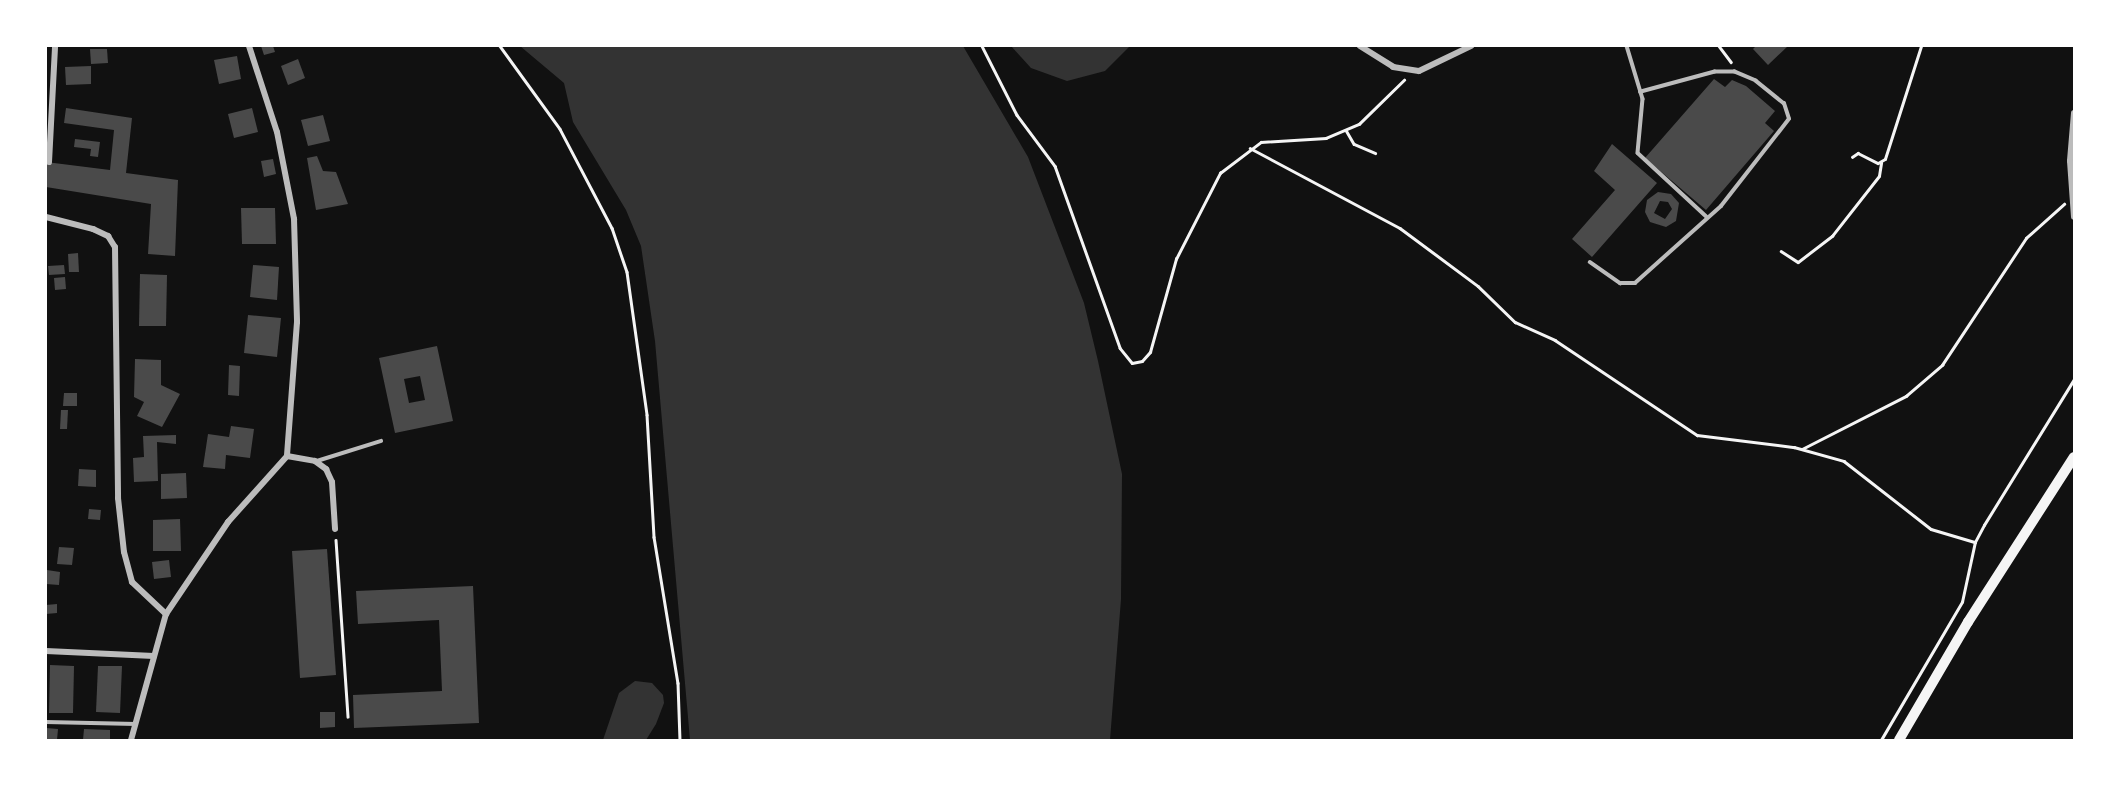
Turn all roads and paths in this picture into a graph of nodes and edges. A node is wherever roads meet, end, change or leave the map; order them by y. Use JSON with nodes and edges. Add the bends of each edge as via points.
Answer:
{"nodes":[{"id":1,"x":55,"y":46,"type":"edge"},
{"id":2,"x":249,"y":46,"type":"edge"},
{"id":3,"x":500,"y":46,"type":"edge"},
{"id":4,"x":982,"y":46,"type":"edge"},
{"id":5,"x":1360,"y":46,"type":"edge"},
{"id":6,"x":1471,"y":46,"type":"edge"},
{"id":7,"x":1627,"y":46,"type":"edge"},
{"id":8,"x":1719,"y":46,"type":"edge"},
{"id":9,"x":1921,"y":46,"type":"edge"},
{"id":10,"x":1405,"y":70,"type":"junction"},
{"id":11,"x":1731,"y":72,"type":"junction"},
{"id":12,"x":1641,"y":92,"type":"junction"},
{"id":13,"x":2074,"y":113,"type":"edge"},
{"id":14,"x":1346,"y":130,"type":"junction"},
{"id":15,"x":1250,"y":148,"type":"junction"},
{"id":16,"x":1375,"y":153,"type":"dead end"},
{"id":17,"x":1852,"y":157,"type":"dead end"},
{"id":18,"x":48,"y":162,"type":"dead end"},
{"id":19,"x":1881,"y":163,"type":"junction"},
{"id":20,"x":2070,"y":200,"type":"junction"},
{"id":21,"x":1706,"y":216,"type":"junction"},
{"id":22,"x":46,"y":217,"type":"edge"},
{"id":23,"x":2074,"y":217,"type":"edge"},
{"id":24,"x":1781,"y":251,"type":"dead end"},
{"id":25,"x":1590,"y":262,"type":"dead end"},
{"id":26,"x":2074,"y":379,"type":"edge"},
{"id":27,"x":381,"y":441,"type":"dead end"},
{"id":28,"x":1802,"y":449,"type":"junction"},
{"id":29,"x":287,"y":456,"type":"junction"},
{"id":30,"x":2074,"y":457,"type":"edge"},
{"id":31,"x":316,"y":461,"type":"junction"},
{"id":32,"x":335,"y":529,"type":"joint"},
{"id":33,"x":1975,"y":542,"type":"junction"},
{"id":34,"x":166,"y":614,"type":"junction"},
{"id":35,"x":46,"y":651,"type":"edge"},
{"id":36,"x":154,"y":656,"type":"junction"},
{"id":37,"x":348,"y":717,"type":"dead end"},
{"id":38,"x":46,"y":722,"type":"edge"},
{"id":39,"x":136,"y":724,"type":"junction"},
{"id":40,"x":131,"y":740,"type":"edge"},
{"id":41,"x":680,"y":740,"type":"edge"},
{"id":42,"x":1881,"y":740,"type":"edge"},
{"id":43,"x":1899,"y":740,"type":"edge"}],
"edges":[{"from":1,"to":18,"type":"street"},
{"from":2,"to":29,"type":"street","via":[[284,159],[294,219],[297,322]]},
{"from":3,"to":41,"type":"path","via":[[560,129],[612,228],[627,272],[647,415],[654,537]]},
{"from":4,"to":15,"type":"path","via":[[1017,115],[1055,166],[1120,348],[1137,363],[1150,352],[1176,259],[1200,207],[1220,173]]},
{"from":5,"to":10,"type":"street","via":[[1374,58]]},
{"from":6,"to":10,"type":"street","via":[[1434,66]]},
{"from":7,"to":12,"type":"lane"},
{"from":8,"to":11,"type":"path","via":[[1730,60]]},
{"from":9,"to":19,"type":"path","via":[[1890,149]]},
{"from":10,"to":14,"type":"path","via":[[1403,81],[1379,109]]},
{"from":11,"to":12,"type":"lane"},
{"from":11,"to":21,"type":"lane","via":[[1756,81],[1784,104],[1789,119],[1744,179]]},
{"from":12,"to":21,"type":"lane","via":[[1639,153],[1643,161]]},
{"from":13,"to":20,"type":"street"},
{"from":14,"to":15,"type":"path","via":[[1310,141],[1273,139]]},
{"from":14,"to":16,"type":"path","via":[[1354,144]]},
{"from":15,"to":28,"type":"path","via":[[1400,228],[1478,286],[1515,322],[1555,340],[1697,435]]},
{"from":17,"to":19,"type":"path","via":[[1858,153]]},
{"from":19,"to":24,"type":"path","via":[[1879,176],[1832,236],[1798,262]]},
{"from":20,"to":23,"type":"street"},
{"from":20,"to":28,"type":"path","via":[[2026,237],[1942,365],[1906,396]]},
{"from":21,"to":25,"type":"lane","via":[[1635,283],[1620,283]]},
{"from":22,"to":34,"type":"street","via":[[93,229],[115,247],[118,498],[124,552],[132,582]]},
{"from":26,"to":33,"type":"path"},
{"from":27,"to":31,"type":"lane"},
{"from":28,"to":33,"type":"path","via":[[1844,461],[1931,529]]},
{"from":29,"to":31,"type":"street"},
{"from":29,"to":34,"type":"street","via":[[236,512]]},
{"from":30,"to":43,"type":"main road"},
{"from":31,"to":32,"type":"street","via":[[332,482]]},
{"from":32,"to":37,"type":"path"},
{"from":33,"to":42,"type":"path","via":[[1962,602]]},
{"from":34,"to":36,"type":"street"},
{"from":35,"to":36,"type":"street"},
{"from":36,"to":39,"type":"street"},
{"from":38,"to":39,"type":"lane"},
{"from":39,"to":40,"type":"street"}]}
